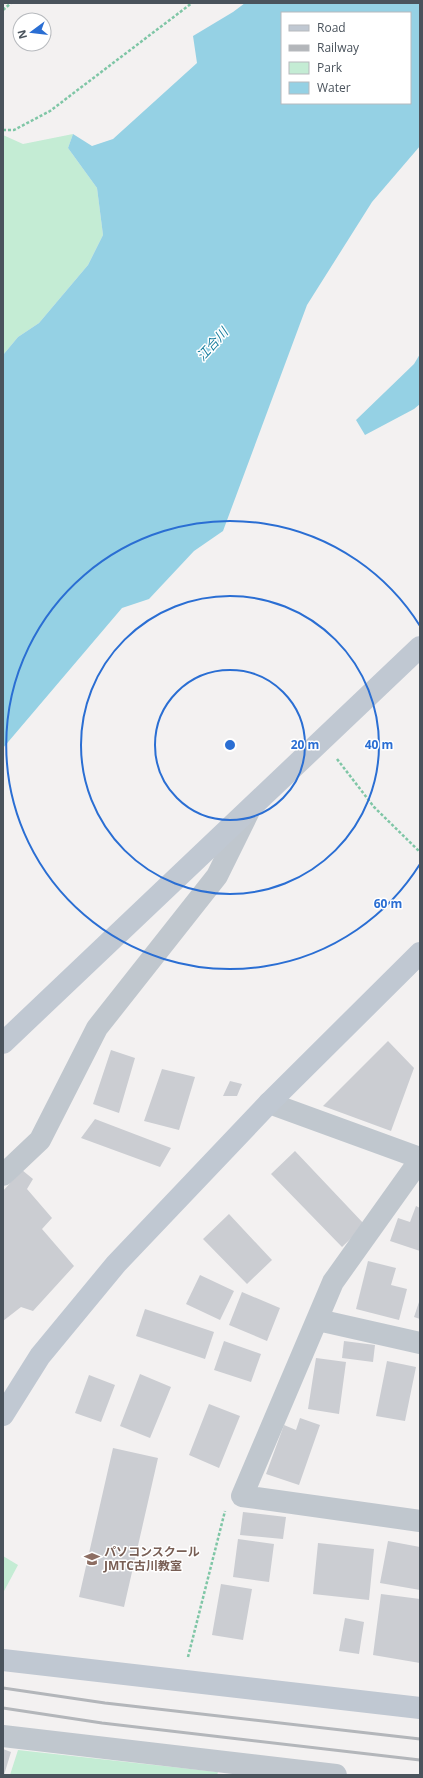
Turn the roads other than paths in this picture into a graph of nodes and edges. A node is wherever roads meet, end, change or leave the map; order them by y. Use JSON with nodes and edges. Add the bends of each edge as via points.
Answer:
{"nodes":[{"id":1,"x":420,"y":647,"type":"edge"},
{"id":2,"x":250,"y":808,"type":"junction"},
{"id":3,"x":420,"y":952,"type":"edge"},
{"id":4,"x":3,"y":1043,"type":"edge"},
{"id":5,"x":269,"y":1102,"type":"junction"},
{"id":6,"x":420,"y":1159,"type":"edge"},
{"id":7,"x":3,"y":1175,"type":"edge"},
{"id":8,"x":318,"y":1320,"type":"junction"},
{"id":9,"x":420,"y":1344,"type":"edge"},
{"id":10,"x":3,"y":1415,"type":"edge"},
{"id":11,"x":420,"y":1521,"type":"edge"},
{"id":12,"x":3,"y":1660,"type":"edge"},
{"id":13,"x":420,"y":1708,"type":"edge"},
{"id":14,"x":3,"y":1736,"type":"edge"},
{"id":15,"x":229,"y":1769,"type":"edge"},
{"id":16,"x":336,"y":1775,"type":"edge"}],
"edges":[{"from":1,"to":2,"type":"street"},
{"from":2,"to":4,"type":"street"},
{"from":2,"to":7,"type":"street","via":[[217,876],[97,1028],[40,1140]]},
{"from":3,"to":5,"type":"street"},
{"from":5,"to":6,"type":"street"},
{"from":5,"to":10,"type":"street","via":[[116,1264],[40,1356]]},
{"from":6,"to":8,"type":"street","via":[[333,1282]]},
{"from":8,"to":9,"type":"street"},
{"from":8,"to":11,"type":"street","via":[[242,1496]]},
{"from":12,"to":13,"type":"street"},
{"from":14,"to":15,"type":"street"},
{"from":15,"to":16,"type":"street"}]}
